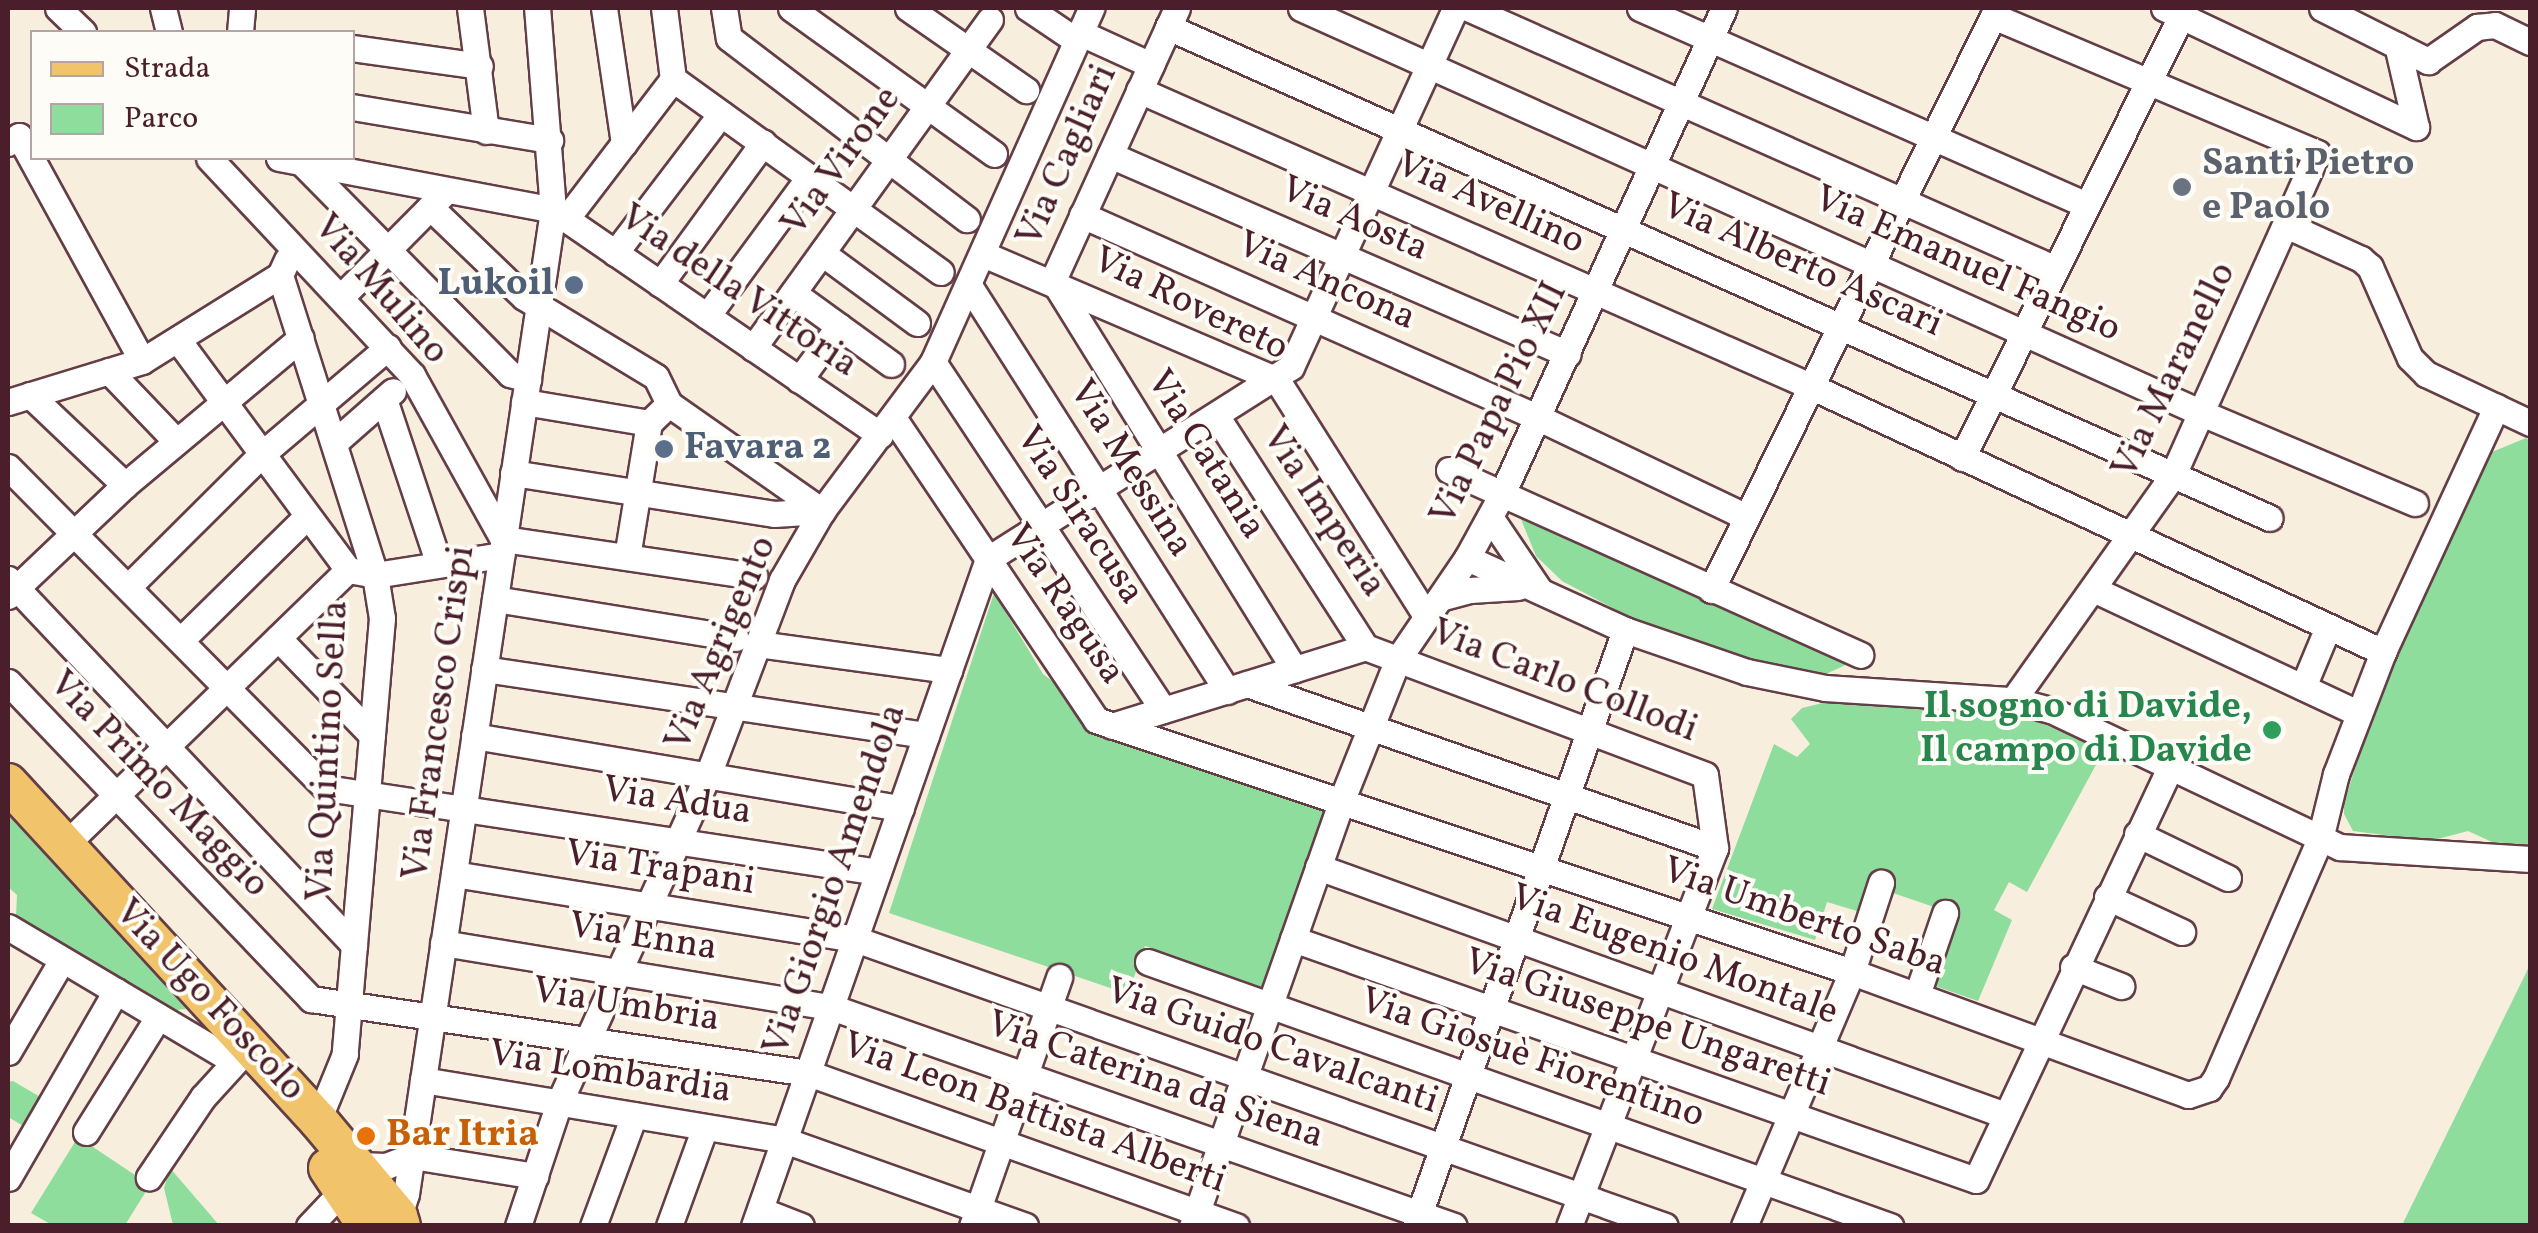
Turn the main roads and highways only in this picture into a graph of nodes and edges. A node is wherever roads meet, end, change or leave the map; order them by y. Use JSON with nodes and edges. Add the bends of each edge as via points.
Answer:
{"nodes":[{"id":1,"x":8,"y":782,"type":"edge"},
{"id":2,"x":8,"y":815,"type":"edge"},
{"id":3,"x":351,"y":1176,"type":"junction"},
{"id":4,"x":391,"y":1223,"type":"edge"}],
"edges":[{"from":1,"to":3,"type":"main road","name":"Via Ugo Foscolo","via":[[318,1120]]},
{"from":2,"to":3,"type":"main road","name":"Via Ugo Foscolo","via":[[234,1062]]},
{"from":3,"to":4,"type":"main road","name":"Via Ugo Foscolo"}]}
